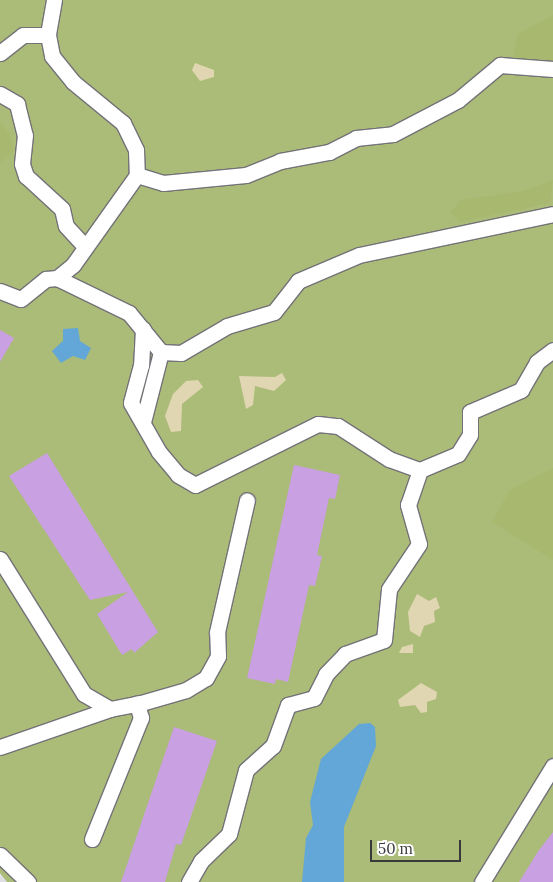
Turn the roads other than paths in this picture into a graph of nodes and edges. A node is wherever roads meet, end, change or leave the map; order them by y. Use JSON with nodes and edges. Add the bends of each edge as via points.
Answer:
{"nodes":[{"id":1,"x":54,"y":0,"type":"edge"},
{"id":2,"x":48,"y":35,"type":"junction"},
{"id":3,"x":0,"y":53,"type":"edge"},
{"id":4,"x":553,"y":69,"type":"edge"},
{"id":5,"x":0,"y":94,"type":"edge"},
{"id":6,"x":137,"y":175,"type":"junction"},
{"id":7,"x":553,"y":214,"type":"edge"},
{"id":8,"x":84,"y":246,"type":"junction"},
{"id":9,"x":56,"y":278,"type":"junction"},
{"id":10,"x":0,"y":291,"type":"edge"},
{"id":11,"x":143,"y":329,"type":"junction"},
{"id":12,"x":553,"y":350,"type":"edge"},
{"id":13,"x":161,"y":352,"type":"junction"},
{"id":14,"x":143,"y":422,"type":"junction"},
{"id":15,"x":420,"y":470,"type":"junction"},
{"id":16,"x":247,"y":500,"type":"dead end"},
{"id":17,"x":0,"y":559,"type":"edge"},
{"id":18,"x":137,"y":704,"type":"junction"},
{"id":19,"x":110,"y":709,"type":"junction"},
{"id":20,"x":0,"y":747,"type":"edge"},
{"id":21,"x":553,"y":766,"type":"edge"},
{"id":22,"x":92,"y":839,"type":"dead end"},
{"id":23,"x":0,"y":855,"type":"edge"},
{"id":24,"x":20,"y":880,"type":"edge"},
{"id":25,"x":188,"y":882,"type":"edge"},
{"id":26,"x":482,"y":882,"type":"edge"}],
"edges":[{"from":1,"to":2,"type":"street"},
{"from":2,"to":3,"type":"street","via":[[23,35]]},
{"from":2,"to":6,"type":"street","via":[[52,56],[73,82],[123,123],[136,150]]},
{"from":4,"to":6,"type":"street","via":[[500,65],[458,100],[393,134],[356,138],[329,152],[280,161],[246,176],[172,183]]},
{"from":5,"to":8,"type":"street","via":[[17,104],[25,135],[22,164],[26,176],[62,208],[66,226]]},
{"from":6,"to":8,"type":"street"},
{"from":7,"to":13,"type":"street","via":[[351,258],[298,280],[274,312],[226,326],[181,353]]},
{"from":8,"to":9,"type":"street","via":[[73,265]]},
{"from":9,"to":10,"type":"street","via":[[46,280],[21,299]]},
{"from":9,"to":11,"type":"street","via":[[129,313]]},
{"from":11,"to":13,"type":"street"},
{"from":11,"to":14,"type":"street","via":[[141,365],[131,403]]},
{"from":12,"to":15,"type":"street","via":[[537,362],[521,390],[470,412],[470,435],[458,454]]},
{"from":13,"to":14,"type":"street"},
{"from":14,"to":15,"type":"street","via":[[171,468],[195,485],[318,424],[338,426],[389,458]]},
{"from":15,"to":25,"type":"street","via":[[408,505],[419,544],[389,589],[384,640],[345,654],[326,674],[314,698],[288,705],[274,746],[246,770],[229,834],[201,861]]},
{"from":16,"to":18,"type":"street","via":[[217,632],[218,656],[206,678],[186,690]]},
{"from":17,"to":19,"type":"street","via":[[84,694]]},
{"from":18,"to":19,"type":"street"},
{"from":18,"to":22,"type":"street","via":[[141,718]]},
{"from":19,"to":20,"type":"street"},
{"from":21,"to":26,"type":"street"},
{"from":23,"to":24,"type":"street"}]}
